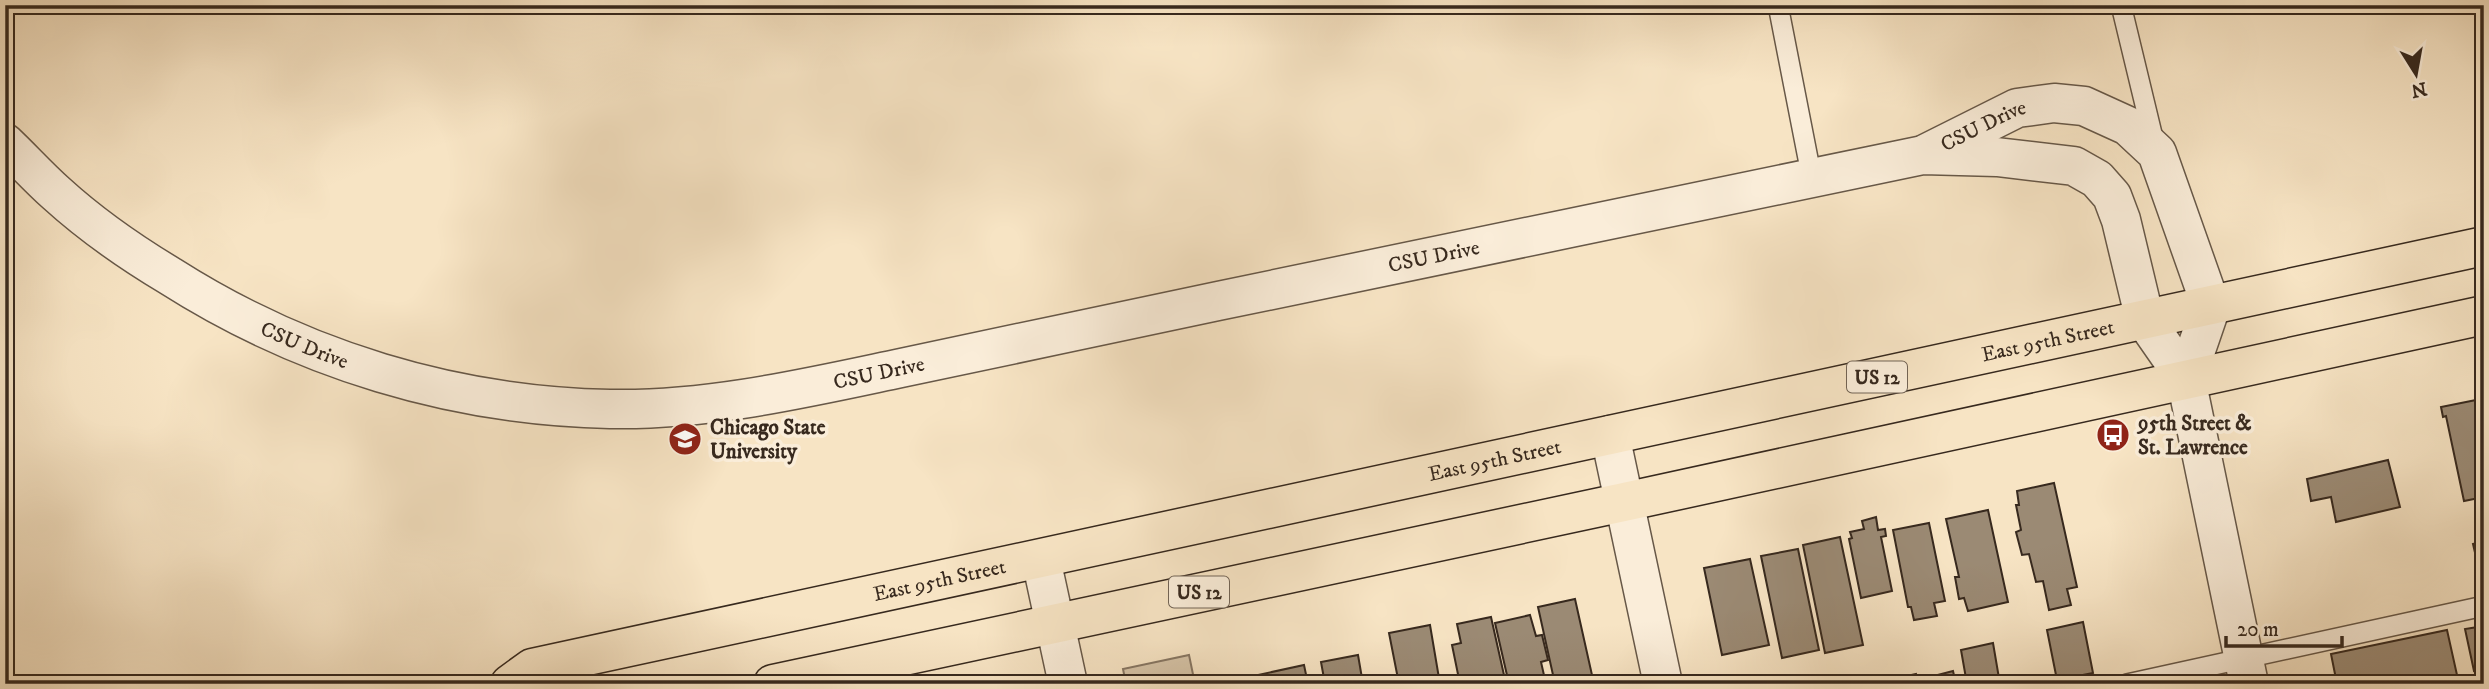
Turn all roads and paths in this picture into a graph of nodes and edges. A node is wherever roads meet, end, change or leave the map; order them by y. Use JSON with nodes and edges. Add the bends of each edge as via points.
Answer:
{"nodes":[{"id":1,"x":1778,"y":5,"type":"edge"},
{"id":2,"x":2122,"y":5,"type":"edge"},
{"id":3,"x":5,"y":143,"type":"edge"},
{"id":4,"x":2157,"y":153,"type":"junction"},
{"id":5,"x":1923,"y":155,"type":"junction"},
{"id":6,"x":1812,"y":178,"type":"junction"},
{"id":7,"x":2484,"y":246,"type":"edge"},
{"id":8,"x":2211,"y":306,"type":"junction"},
{"id":9,"x":2484,"y":315,"type":"edge"},
{"id":10,"x":2145,"y":320,"type":"junction"},
{"id":11,"x":2186,"y":379,"type":"junction"},
{"id":12,"x":1610,"y":435,"type":"junction"},
{"id":13,"x":1624,"y":502,"type":"junction"},
{"id":14,"x":1041,"y":559,"type":"junction"},
{"id":15,"x":2484,"y":606,"type":"edge"},
{"id":16,"x":1054,"y":623,"type":"junction"},
{"id":17,"x":2246,"y":671,"type":"edge"},
{"id":18,"x":510,"y":684,"type":"edge"},
{"id":19,"x":774,"y":684,"type":"edge"},
{"id":20,"x":1068,"y":684,"type":"edge"},
{"id":21,"x":1663,"y":684,"type":"edge"},
{"id":22,"x":2127,"y":684,"type":"edge"}],
"edges":[{"from":1,"to":6,"type":"lane"},
{"from":2,"to":4,"type":"lane"},
{"from":3,"to":6,"type":"street","name":"CSU Drive","via":[[58,195],[132,253],[213,304],[281,337],[444,391],[523,404],[614,410],[693,405],[809,388]]},
{"from":4,"to":5,"type":"street","name":"CSU Drive","via":[[2128,126],[2084,106],[2053,103],[2017,108]]},
{"from":4,"to":8,"type":"street","name":"CSU Drive"},
{"from":5,"to":6,"type":"street","name":"CSU Drive"},
{"from":5,"to":10,"type":"street","name":"CSU Drive","via":[[2074,166],[2096,179],[2112,196],[2121,220]]},
{"from":7,"to":8,"type":"main road","name":"East 95th Street","number":"US 12"},
{"from":8,"to":10,"type":"main road","name":"East 95th Street","number":"US 12"},
{"from":8,"to":11,"type":"street"},
{"from":9,"to":11,"type":"main road","number":"US 12"},
{"from":10,"to":11,"type":"street"},
{"from":10,"to":12,"type":"main road","name":"East 95th Street","number":"US 12"},
{"from":11,"to":13,"type":"main road","number":"US 12"},
{"from":11,"to":17,"type":"street"},
{"from":12,"to":13,"type":"street"},
{"from":12,"to":14,"type":"main road","name":"East 95th Street","number":"US 12"},
{"from":13,"to":16,"type":"main road","number":"US 12"},
{"from":13,"to":21,"type":"street"},
{"from":14,"to":16,"type":"street"},
{"from":14,"to":18,"type":"main road","name":"East 95th Street","number":"US 12","via":[[531,668]]},
{"from":15,"to":17,"type":"lane"},
{"from":16,"to":19,"type":"main road","number":"US 12"},
{"from":16,"to":20,"type":"street"},
{"from":17,"to":22,"type":"lane"}]}
